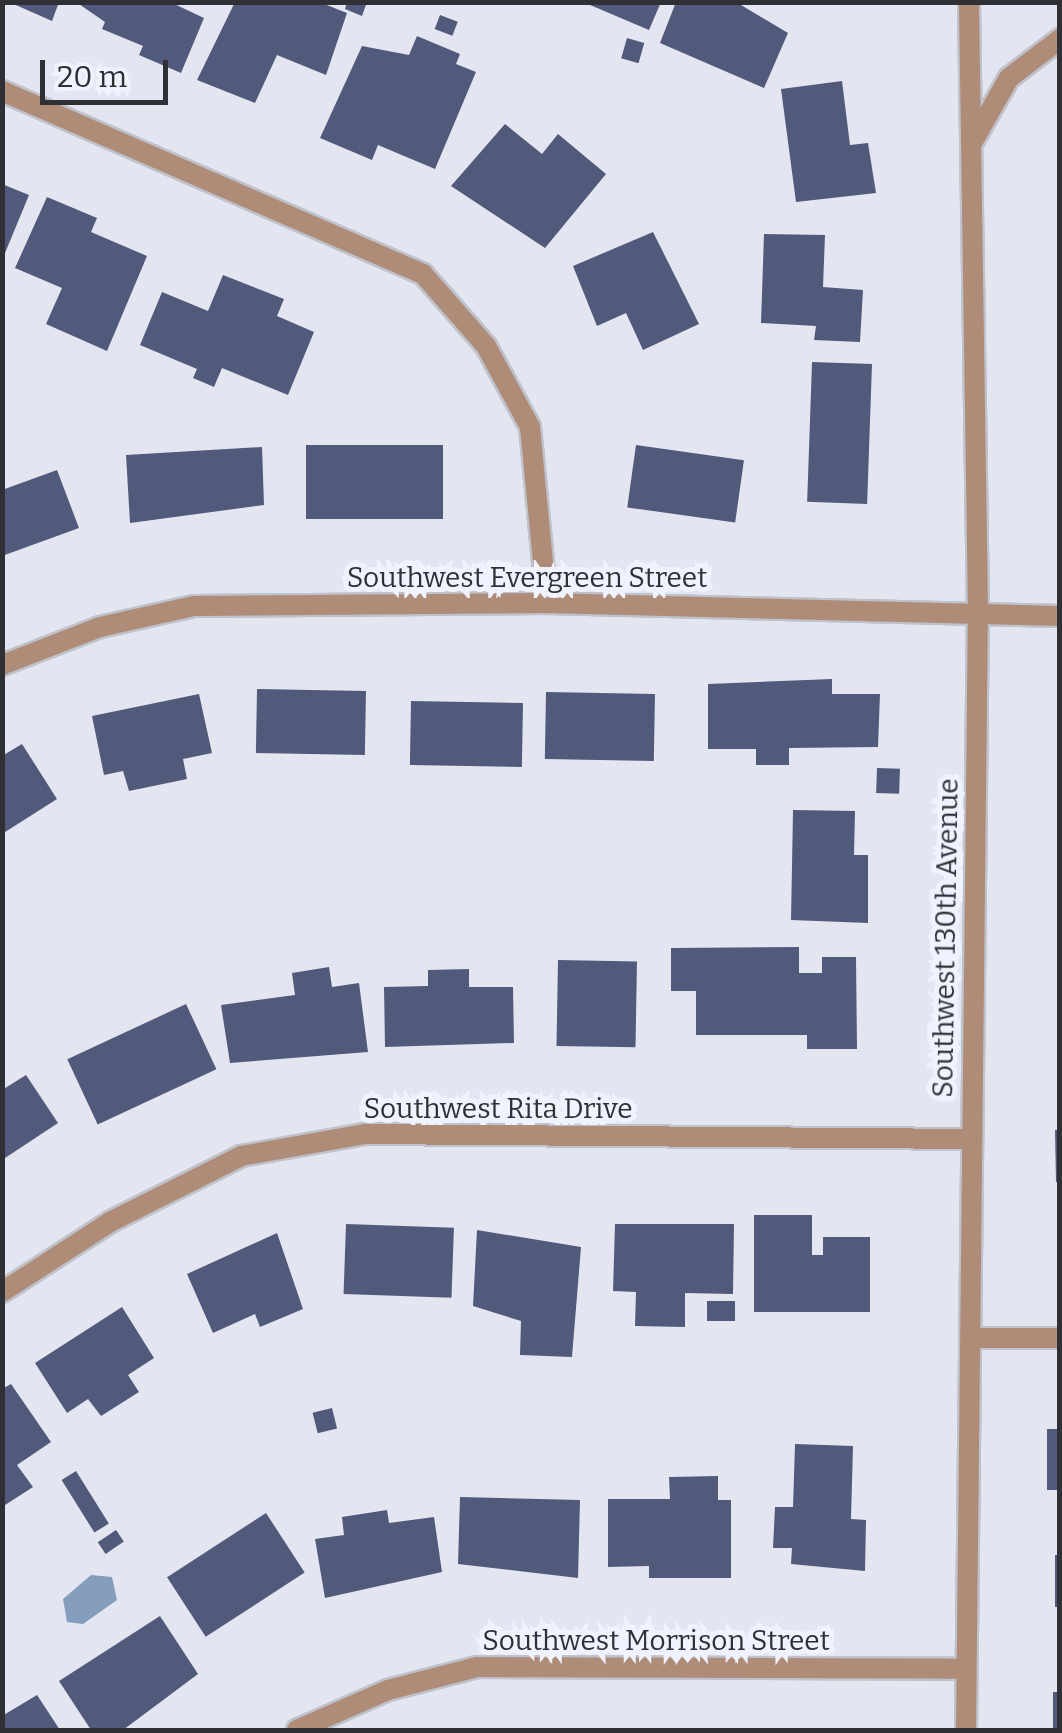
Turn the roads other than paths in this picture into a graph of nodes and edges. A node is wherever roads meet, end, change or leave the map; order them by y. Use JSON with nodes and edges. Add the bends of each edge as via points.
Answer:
{"nodes":[{"id":1,"x":969,"y":2,"type":"edge"},
{"id":2,"x":1060,"y":39,"type":"edge"},
{"id":3,"x":2,"y":92,"type":"edge"},
{"id":4,"x":971,"y":145,"type":"junction"},
{"id":5,"x":547,"y":603,"type":"junction"},
{"id":6,"x":978,"y":610,"type":"junction"},
{"id":7,"x":1060,"y":616,"type":"edge"},
{"id":8,"x":2,"y":665,"type":"edge"},
{"id":9,"x":972,"y":1139,"type":"junction"},
{"id":10,"x":2,"y":1292,"type":"edge"},
{"id":11,"x":972,"y":1338,"type":"junction"},
{"id":12,"x":1060,"y":1338,"type":"edge"},
{"id":13,"x":965,"y":1670,"type":"junction"},
{"id":14,"x":297,"y":1730,"type":"edge"},
{"id":15,"x":966,"y":1730,"type":"edge"}],
"edges":[{"from":1,"to":4,"type":"street","name":"Southwest 130th Avenue"},
{"from":2,"to":4,"type":"street","via":[[1009,78]]},
{"from":3,"to":5,"type":"street","via":[[422,274],[486,346],[530,427]]},
{"from":4,"to":6,"type":"street","name":"Southwest 130th Avenue"},
{"from":5,"to":6,"type":"street","name":"Southwest Evergreen Street"},
{"from":5,"to":8,"type":"street","name":"Southwest Evergreen Street","via":[[194,606],[100,627]]},
{"from":6,"to":7,"type":"street","name":"Southwest Evergreen Street"},
{"from":6,"to":9,"type":"street","name":"Southwest 130th Avenue"},
{"from":9,"to":10,"type":"street","name":"Southwest Rita Drive","via":[[364,1134],[241,1156],[110,1222]]},
{"from":9,"to":11,"type":"street","name":"Southwest 130th Avenue"},
{"from":11,"to":12,"type":"street"},
{"from":11,"to":13,"type":"street","name":"Southwest 130th Avenue"},
{"from":13,"to":14,"type":"street","name":"Southwest Morrison Street","via":[[476,1666],[388,1690]]},
{"from":13,"to":15,"type":"street","name":"Southwest 130th Avenue"}]}
